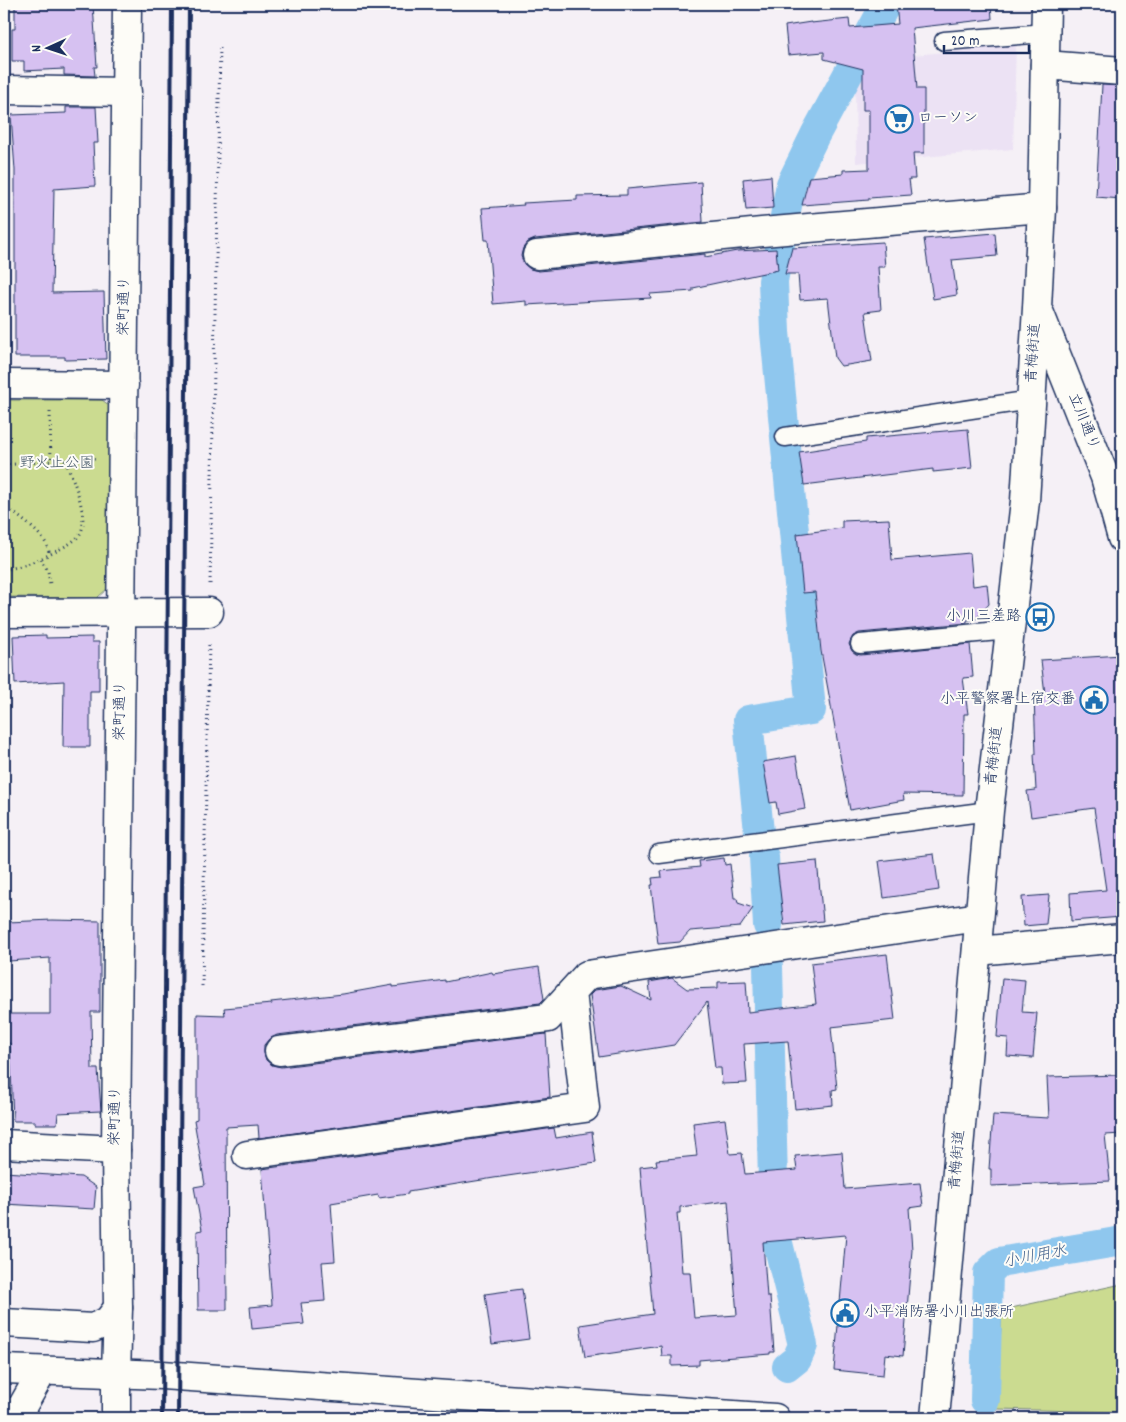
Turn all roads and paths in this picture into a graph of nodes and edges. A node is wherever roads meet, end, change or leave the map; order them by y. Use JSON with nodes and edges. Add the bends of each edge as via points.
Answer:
{"nodes":[{"id":1,"x":127,"y":4,"type":"edge"},
{"id":2,"x":1046,"y":4,"type":"edge"},
{"id":3,"x":1046,"y":33,"type":"junction"},
{"id":4,"x":944,"y":41,"type":"dead end"},
{"id":5,"x":220,"y":45,"type":"dead end"},
{"id":6,"x":1046,"y":65,"type":"junction"},
{"id":7,"x":1122,"y":71,"type":"edge"},
{"id":8,"x":4,"y":90,"type":"edge"},
{"id":9,"x":127,"y":92,"type":"junction"},
{"id":10,"x":1042,"y":208,"type":"junction"},
{"id":11,"x":537,"y":255,"type":"dead end"},
{"id":12,"x":1037,"y":308,"type":"junction"},
{"id":13,"x":49,"y":383,"type":"junction"},
{"id":14,"x":4,"y":384,"type":"edge"},
{"id":15,"x":124,"y":385,"type":"junction"},
{"id":16,"x":1031,"y":400,"type":"junction"},
{"id":17,"x":785,"y":437,"type":"dead end"},
{"id":18,"x":123,"y":458,"type":"junction"},
{"id":19,"x":66,"y":460,"type":"junction"},
{"id":20,"x":51,"y":462,"type":"junction"},
{"id":21,"x":4,"y":465,"type":"edge"},
{"id":22,"x":1113,"y":479,"type":"edge"},
{"id":23,"x":4,"y":505,"type":"edge"},
{"id":24,"x":1122,"y":538,"type":"edge"},
{"id":25,"x":49,"y":554,"type":"junction"},
{"id":26,"x":4,"y":570,"type":"edge"},
{"id":27,"x":210,"y":612,"type":"junction"},
{"id":28,"x":122,"y":613,"type":"junction"},
{"id":29,"x":4,"y":614,"type":"edge"},
{"id":30,"x":1010,"y":630,"type":"junction"},
{"id":31,"x":860,"y":644,"type":"dead end"},
{"id":32,"x":990,"y":811,"type":"junction"},
{"id":33,"x":659,"y":854,"type":"dead end"},
{"id":34,"x":979,"y":918,"type":"junction"},
{"id":35,"x":1122,"y":938,"type":"edge"},
{"id":36,"x":977,"y":951,"type":"junction"},
{"id":37,"x":202,"y":986,"type":"dead end"},
{"id":38,"x":572,"y":992,"type":"junction"},
{"id":39,"x":279,"y":1051,"type":"dead end"},
{"id":40,"x":4,"y":1144,"type":"edge"},
{"id":41,"x":116,"y":1150,"type":"junction"},
{"id":42,"x":246,"y":1155,"type":"dead end"},
{"id":43,"x":118,"y":1308,"type":"junction"},
{"id":44,"x":4,"y":1323,"type":"edge"},
{"id":45,"x":4,"y":1369,"type":"edge"},
{"id":46,"x":42,"y":1372,"type":"junction"},
{"id":47,"x":116,"y":1373,"type":"junction"},
{"id":48,"x":4,"y":1412,"type":"edge"},
{"id":49,"x":116,"y":1418,"type":"edge"},
{"id":50,"x":775,"y":1418,"type":"edge"},
{"id":51,"x":935,"y":1418,"type":"edge"}],
"edges":[{"from":1,"to":9,"type":"street","name":"栄町通り"},
{"from":2,"to":3,"type":"street","name":"青梅街道"},
{"from":3,"to":4,"type":"lane"},
{"from":3,"to":6,"type":"street","name":"青梅街道"},
{"from":5,"to":27,"type":"path"},
{"from":6,"to":7,"type":"street"},
{"from":6,"to":10,"type":"street","name":"青梅街道"},
{"from":8,"to":9,"type":"street"},
{"from":9,"to":15,"type":"street","name":"栄町通り"},
{"from":10,"to":11,"type":"street"},
{"from":10,"to":12,"type":"street","name":"青梅街道"},
{"from":12,"to":16,"type":"street","name":"青梅街道"},
{"from":12,"to":22,"type":"street","name":"立川通り"},
{"from":13,"to":14,"type":"street"},
{"from":13,"to":15,"type":"street"},
{"from":13,"to":20,"type":"path"},
{"from":15,"to":18,"type":"street","name":"栄町通り"},
{"from":16,"to":17,"type":"lane"},
{"from":16,"to":30,"type":"street","name":"青梅街道","via":[[1025,501]]},
{"from":18,"to":19,"type":"path"},
{"from":18,"to":28,"type":"street","name":"栄町通り"},
{"from":19,"to":20,"type":"path"},
{"from":19,"to":25,"type":"path","via":[[81,502],[82,526],[80,534],[68,545]]},
{"from":20,"to":21,"type":"path"},
{"from":22,"to":24,"type":"street","name":"立川通り"},
{"from":23,"to":25,"type":"path","via":[[43,538]]},
{"from":25,"to":26,"type":"path","via":[[38,561]]},
{"from":27,"to":28,"type":"street"},
{"from":27,"to":37,"type":"path"},
{"from":28,"to":29,"type":"street"},
{"from":28,"to":41,"type":"street","name":"栄町通り"},
{"from":30,"to":31,"type":"lane"},
{"from":30,"to":32,"type":"street","name":"青梅街道"},
{"from":32,"to":33,"type":"lane"},
{"from":32,"to":34,"type":"street","name":"青梅街道"},
{"from":34,"to":36,"type":"street","name":"青梅街道"},
{"from":34,"to":38,"type":"street","via":[[587,975]]},
{"from":35,"to":36,"type":"street"},
{"from":36,"to":51,"type":"street","name":"青梅街道"},
{"from":38,"to":39,"type":"street","via":[[548,1018]]},
{"from":38,"to":42,"type":"street","via":[[585,1108]]},
{"from":40,"to":41,"type":"street"},
{"from":41,"to":43,"type":"street","name":"栄町通り"},
{"from":43,"to":44,"type":"street","via":[[108,1322],[93,1328]]},
{"from":43,"to":47,"type":"street","name":"栄町通り"},
{"from":45,"to":46,"type":"street"},
{"from":46,"to":47,"type":"street"},
{"from":46,"to":48,"type":"street","via":[[19,1412]]},
{"from":47,"to":49,"type":"street","name":"栄町通り"},
{"from":47,"to":50,"type":"street"}]}
